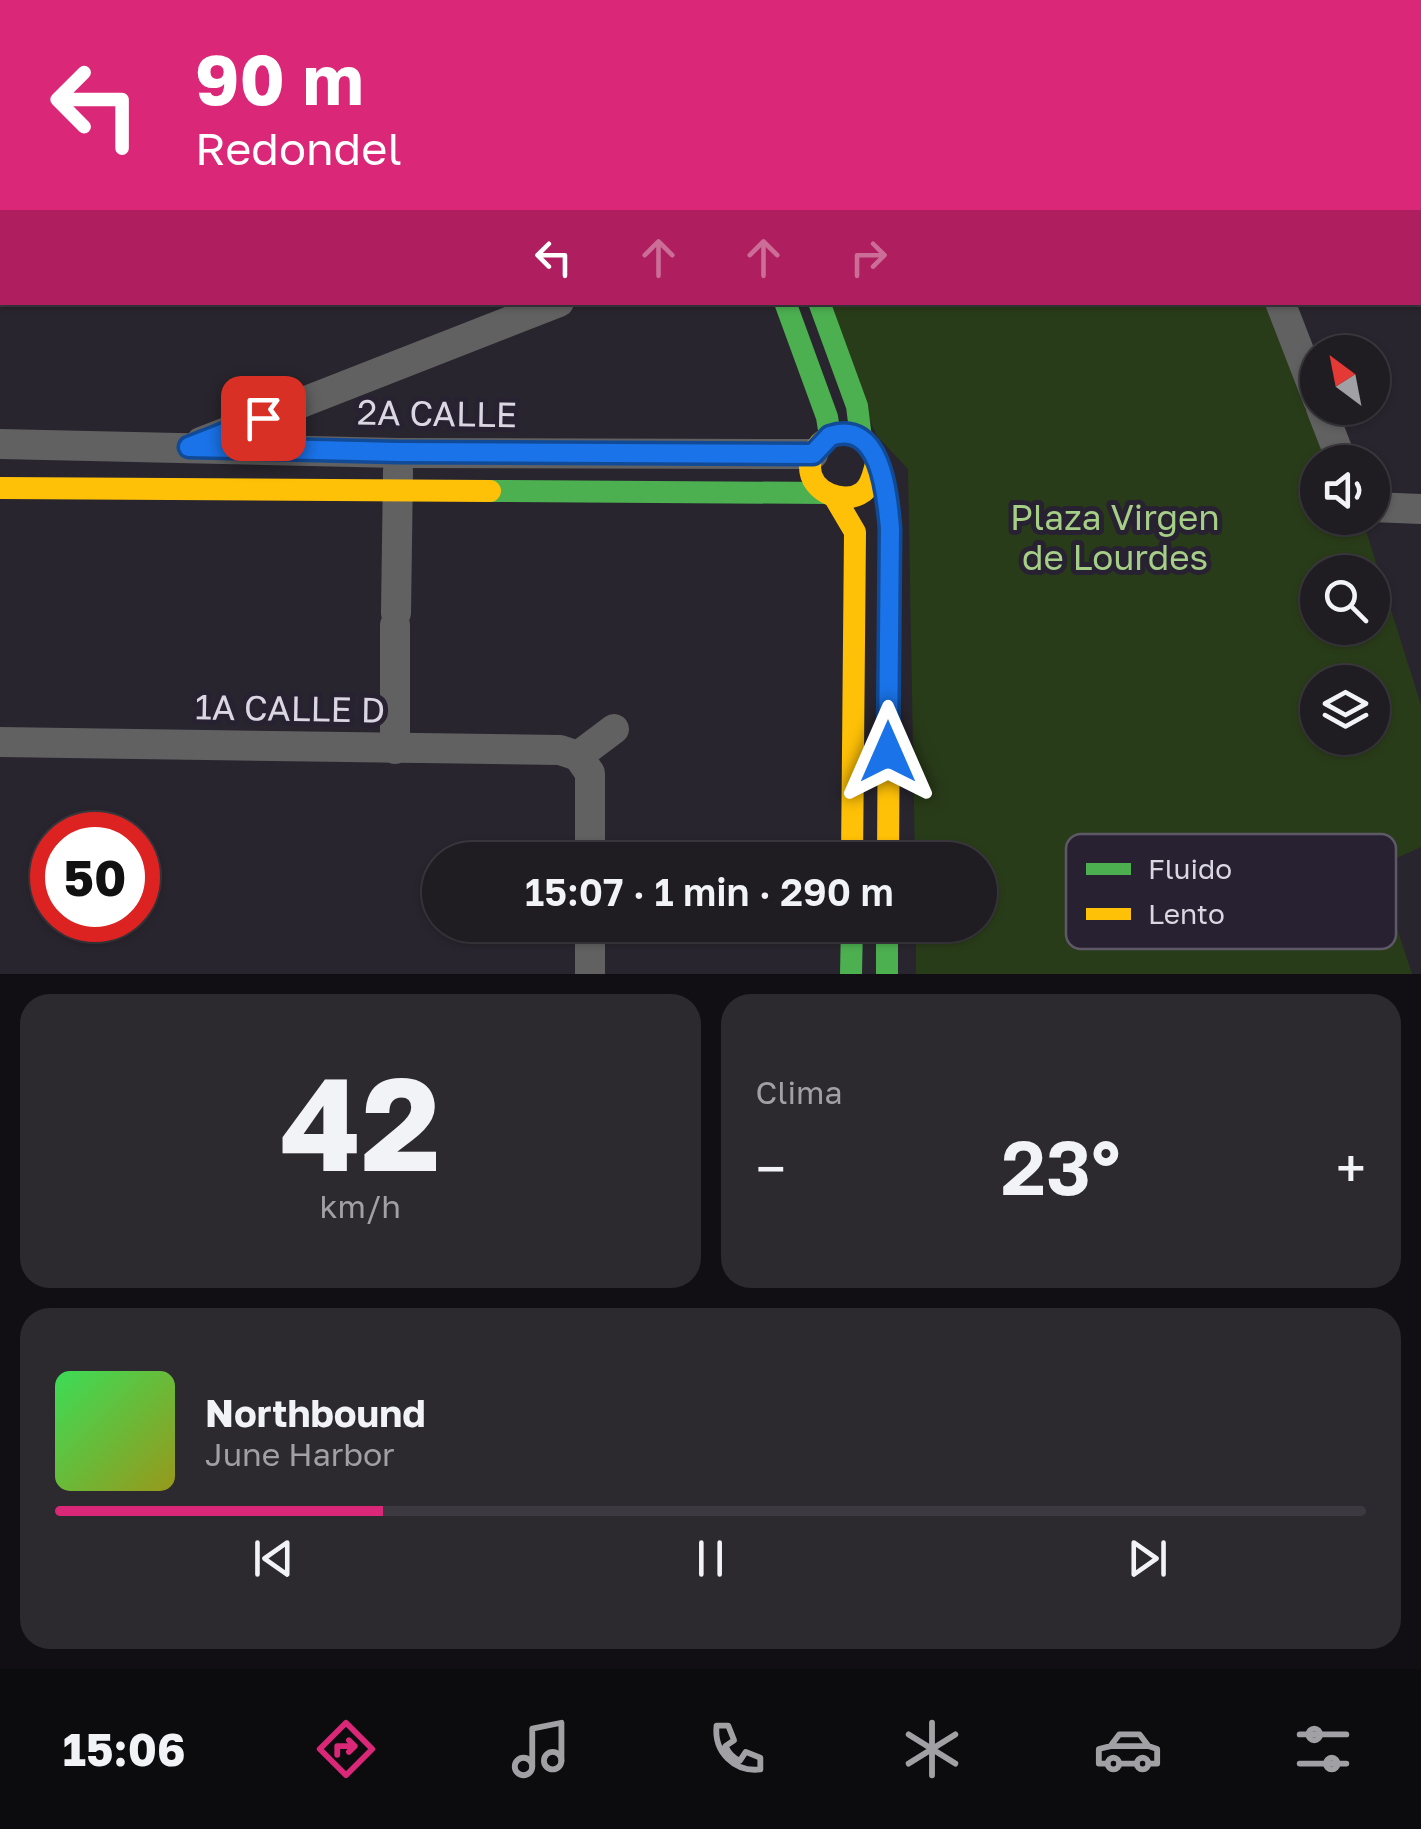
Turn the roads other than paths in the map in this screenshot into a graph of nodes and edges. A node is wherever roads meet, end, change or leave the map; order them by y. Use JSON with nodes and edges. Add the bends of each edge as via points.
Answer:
{"nodes":[{"id":1,"x":551,"y":305,"type":"edge"},
{"id":2,"x":786,"y":305,"type":"edge"},
{"id":3,"x":820,"y":305,"type":"edge"},
{"id":4,"x":1281,"y":305,"type":"edge"},
{"id":5,"x":1300,"y":354,"type":"edge"},
{"id":6,"x":861,"y":438,"type":"junction"},
{"id":7,"x":0,"y":444,"type":"edge"},
{"id":8,"x":822,"y":445,"type":"junction"},
{"id":9,"x":189,"y":447,"type":"junction"},
{"id":10,"x":398,"y":452,"type":"junction"},
{"id":11,"x":714,"y":453,"type":"junction"},
{"id":12,"x":876,"y":464,"type":"junction"},
{"id":13,"x":0,"y":488,"type":"edge"},
{"id":14,"x":398,"y":492,"type":"junction"},
{"id":15,"x":716,"y":494,"type":"junction"},
{"id":16,"x":830,"y":496,"type":"junction"},
{"id":17,"x":1390,"y":508,"type":"edge"},
{"id":18,"x":1421,"y":509,"type":"edge"},
{"id":19,"x":614,"y":728,"type":"dead end"},
{"id":20,"x":0,"y":742,"type":"edge"},
{"id":21,"x":395,"y":749,"type":"junction"},
{"id":22,"x":578,"y":756,"type":"junction"},
{"id":23,"x":590,"y":842,"type":"edge"},
{"id":24,"x":852,"y":842,"type":"edge"},
{"id":25,"x":888,"y":842,"type":"edge"},
{"id":26,"x":590,"y":942,"type":"edge"},
{"id":27,"x":852,"y":942,"type":"edge"},
{"id":28,"x":887,"y":942,"type":"edge"},
{"id":29,"x":590,"y":974,"type":"edge"},
{"id":30,"x":851,"y":974,"type":"edge"},
{"id":31,"x":887,"y":974,"type":"edge"}],
"edges":[{"from":1,"to":9,"type":"street"},
{"from":2,"to":8,"type":"main road","via":[[827,416]]},
{"from":3,"to":6,"type":"main road","via":[[857,406]]},
{"from":4,"to":5,"type":"street"},
{"from":6,"to":8,"type":"main road","via":[[846,433]]},
{"from":6,"to":12,"type":"main road"},
{"from":7,"to":9,"type":"street","name":"2A CALLE"},
{"from":8,"to":11,"type":"street","name":"2A CALLE"},
{"from":8,"to":16,"type":"main road","via":[[812,476]]},
{"from":9,"to":10,"type":"street","name":"2A CALLE"},
{"from":10,"to":11,"type":"street","name":"2A CALLE"},
{"from":10,"to":14,"type":"street"},
{"from":11,"to":15,"type":"street"},
{"from":12,"to":16,"type":"main road","via":[[864,492]]},
{"from":12,"to":25,"type":"main road","via":[[890,528]]},
{"from":13,"to":14,"type":"main road"},
{"from":14,"to":15,"type":"main road"},
{"from":14,"to":21,"type":"street"},
{"from":15,"to":16,"type":"main road"},
{"from":16,"to":24,"type":"main road","via":[[856,532]]},
{"from":17,"to":18,"type":"street"},
{"from":19,"to":22,"type":"street"},
{"from":20,"to":21,"type":"street","name":"1A CALLE D"},
{"from":21,"to":22,"type":"street","name":"1A CALLE D","via":[[560,750]]},
{"from":22,"to":23,"type":"street","via":[[590,773]]},
{"from":26,"to":29,"type":"street"},
{"from":27,"to":30,"type":"main road"},
{"from":28,"to":31,"type":"main road"}]}
